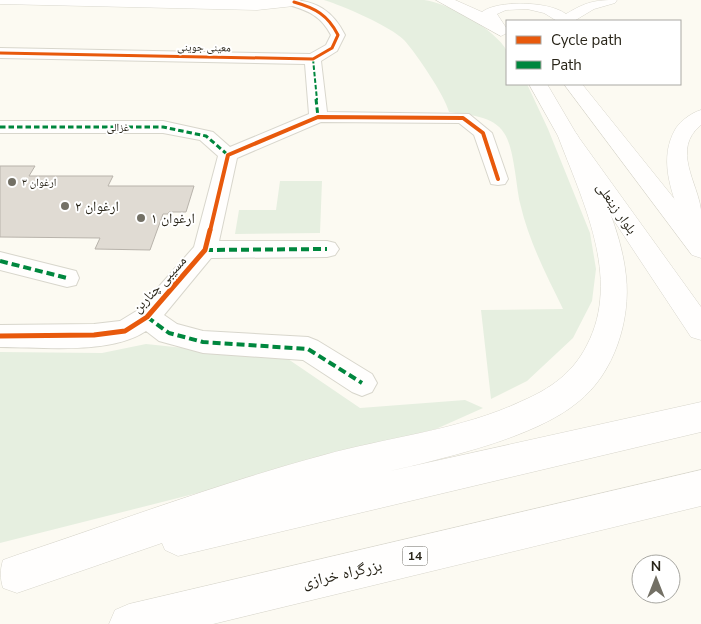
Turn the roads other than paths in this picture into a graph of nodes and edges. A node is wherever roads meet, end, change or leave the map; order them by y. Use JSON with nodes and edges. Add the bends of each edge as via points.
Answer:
{"nodes":[{"id":1,"x":0,"y":0,"type":"edge"},
{"id":2,"x":443,"y":0,"type":"edge"},
{"id":3,"x":610,"y":0,"type":"edge"},
{"id":4,"x":292,"y":1,"type":"edge"},
{"id":5,"x":563,"y":20,"type":"edge"},
{"id":6,"x":566,"y":20,"type":"edge"},
{"id":7,"x":503,"y":33,"type":"edge"},
{"id":8,"x":0,"y":53,"type":"edge"},
{"id":9,"x":313,"y":59,"type":"junction"},
{"id":10,"x":539,"y":85,"type":"edge"},
{"id":11,"x":574,"y":85,"type":"edge"},
{"id":12,"x":701,"y":116,"type":"edge"},
{"id":13,"x":318,"y":117,"type":"junction"},
{"id":14,"x":0,"y":127,"type":"edge"},
{"id":15,"x":568,"y":136,"type":"junction"},
{"id":16,"x":228,"y":155,"type":"junction"},
{"id":17,"x":498,"y":179,"type":"dead end"},
{"id":18,"x":701,"y":237,"type":"edge"},
{"id":19,"x":327,"y":249,"type":"dead end"},
{"id":20,"x":701,"y":249,"type":"edge"},
{"id":21,"x":205,"y":250,"type":"junction"},
{"id":22,"x":0,"y":261,"type":"edge"},
{"id":23,"x":67,"y":278,"type":"dead end"},
{"id":24,"x":147,"y":317,"type":"junction"},
{"id":25,"x":701,"y":329,"type":"edge"},
{"id":26,"x":0,"y":336,"type":"edge"},
{"id":27,"x":362,"y":383,"type":"dead end"},
{"id":28,"x":696,"y":418,"type":"edge"},
{"id":29,"x":701,"y":488,"type":"edge"},
{"id":30,"x":8,"y":576,"type":"edge"},
{"id":31,"x":129,"y":624,"type":"edge"}],
"edges":[{"from":1,"to":4,"type":"main road","via":[[257,6]]},
{"from":2,"to":7,"type":"main road","via":[[472,12]]},
{"from":3,"to":6,"type":"main road","via":[[589,6]]},
{"from":4,"to":9,"type":"street","via":[[330,18],[338,35],[332,48]]},
{"from":5,"to":7,"type":"main road","via":[[558,13],[539,4],[502,3],[493,6],[489,12]]},
{"from":8,"to":9,"type":"street","name":"معینی جوینی"},
{"from":9,"to":13,"type":"street"},
{"from":10,"to":15,"type":"main road","name":"بلوار زینعلی"},
{"from":11,"to":20,"type":"main road"},
{"from":12,"to":18,"type":"main road","via":[[690,123],[680,137],[675,154]]},
{"from":13,"to":16,"type":"street"},
{"from":13,"to":17,"type":"street","via":[[463,118],[484,133]]},
{"from":14,"to":16,"type":"street","name":"غزالی","via":[[163,127],[206,136]]},
{"from":15,"to":25,"type":"main road","name":"بلوار زینعلی"},
{"from":15,"to":30,"type":"main road","via":[[613,266],[615,283],[610,324],[598,354],[582,378],[560,398],[515,422],[323,472]]},
{"from":16,"to":21,"type":"street","name":"مسیبی چناربن"},
{"from":19,"to":21,"type":"street"},
{"from":21,"to":24,"type":"street","name":"مسیبی چناربن"},
{"from":22,"to":23,"type":"street"},
{"from":24,"to":26,"type":"street","name":"مسیبی چناربن","via":[[125,331],[94,335]]},
{"from":24,"to":27,"type":"street","via":[[169,333],[203,342],[308,349]]},
{"from":28,"to":30,"type":"main road"},
{"from":29,"to":31,"type":"main road","name":"بزرگراه خرازی","number":"14"}]}
